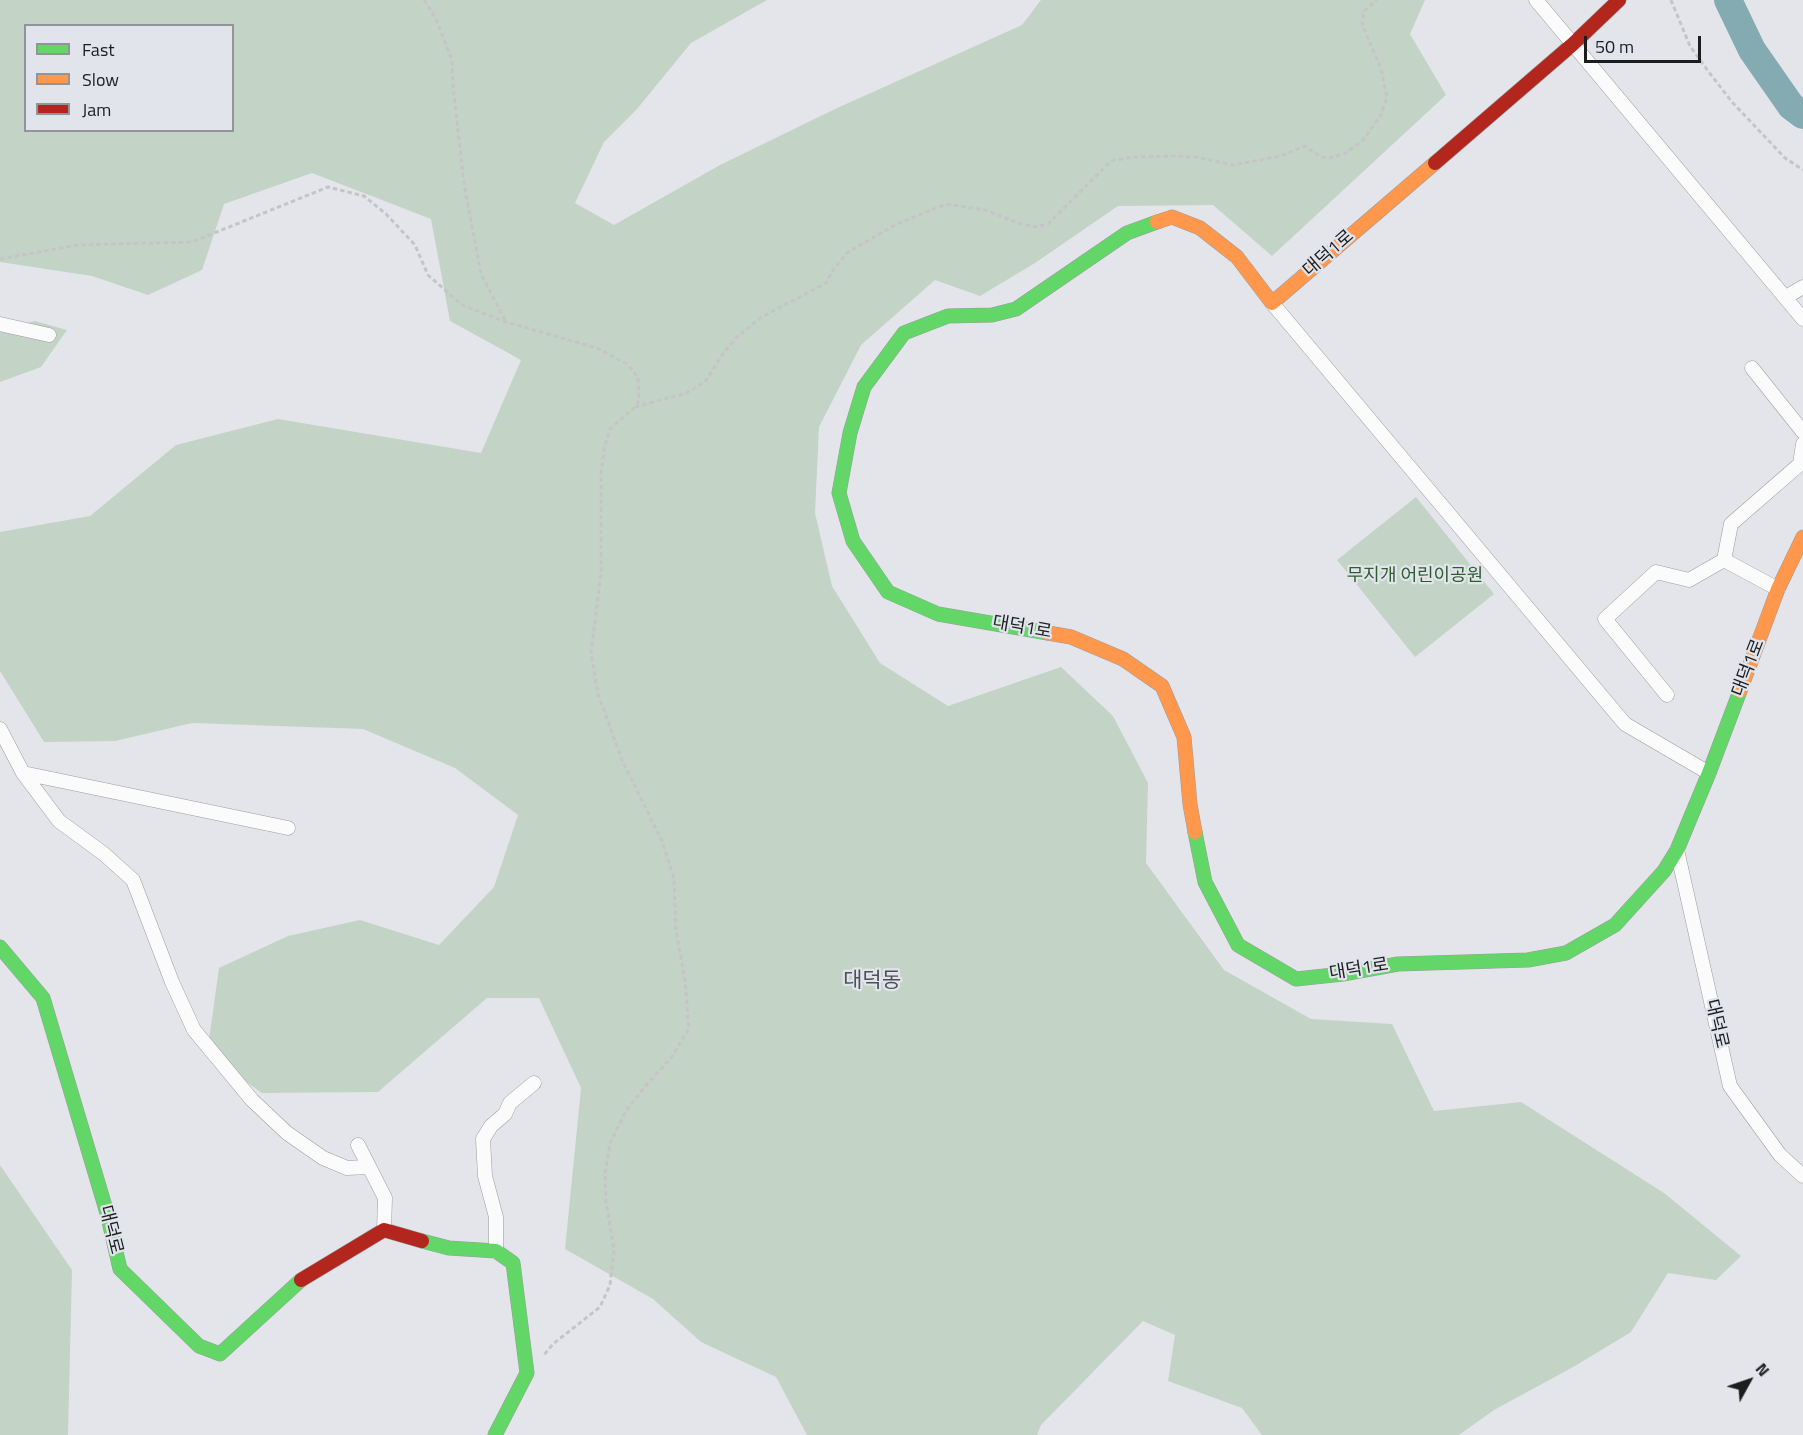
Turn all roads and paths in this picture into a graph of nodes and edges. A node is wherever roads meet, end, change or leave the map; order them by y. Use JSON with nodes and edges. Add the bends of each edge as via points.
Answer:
{"nodes":[{"id":1,"x":424,"y":0,"type":"edge"},
{"id":2,"x":1377,"y":0,"type":"edge"},
{"id":3,"x":1536,"y":0,"type":"edge"},
{"id":4,"x":1619,"y":0,"type":"edge"},
{"id":5,"x":1671,"y":0,"type":"edge"},
{"id":6,"x":1572,"y":44,"type":"junction"},
{"id":7,"x":1803,"y":170,"type":"edge"},
{"id":8,"x":0,"y":259,"type":"edge"},
{"id":9,"x":1803,"y":287,"type":"edge"},
{"id":10,"x":1786,"y":297,"type":"junction"},
{"id":11,"x":1272,"y":303,"type":"junction"},
{"id":12,"x":1803,"y":319,"type":"edge"},
{"id":13,"x":506,"y":322,"type":"junction"},
{"id":14,"x":0,"y":324,"type":"edge"},
{"id":15,"x":49,"y":335,"type":"dead end"},
{"id":16,"x":1752,"y":368,"type":"dead end"},
{"id":17,"x":635,"y":407,"type":"junction"},
{"id":18,"x":1803,"y":432,"type":"edge"},
{"id":19,"x":1803,"y":444,"type":"edge"},
{"id":20,"x":1803,"y":537,"type":"edge"},
{"id":21,"x":1724,"y":560,"type":"junction"},
{"id":22,"x":1778,"y":589,"type":"junction"},
{"id":23,"x":1667,"y":695,"type":"dead end"},
{"id":24,"x":0,"y":729,"type":"edge"},
{"id":25,"x":23,"y":773,"type":"junction"},
{"id":26,"x":1709,"y":773,"type":"junction"},
{"id":27,"x":288,"y":828,"type":"dead end"},
{"id":28,"x":1677,"y":850,"type":"junction"},
{"id":29,"x":0,"y":947,"type":"edge"},
{"id":30,"x":534,"y":1083,"type":"dead end"},
{"id":31,"x":358,"y":1145,"type":"dead end"},
{"id":32,"x":369,"y":1167,"type":"junction"},
{"id":33,"x":1803,"y":1176,"type":"edge"},
{"id":34,"x":384,"y":1230,"type":"junction"},
{"id":35,"x":496,"y":1251,"type":"junction"},
{"id":36,"x":527,"y":1373,"type":"junction"},
{"id":37,"x":495,"y":1435,"type":"edge"}],
"edges":[{"from":1,"to":13,"type":"path","via":[[452,60],[464,184],[481,274]]},
{"from":2,"to":17,"type":"path","via":[[1364,11],[1362,24],[1381,69],[1387,97],[1381,115],[1363,140],[1346,153],[1321,157],[1305,146],[1281,156],[1233,165],[1176,156],[1111,161],[1048,224],[1036,226],[985,210],[946,204],[897,224],[848,252],[826,283],[760,318],[736,338],[705,382],[686,393]]},
{"from":3,"to":6,"type":"street"},
{"from":4,"to":6,"type":"street","name":"대덕1로"},
{"from":5,"to":7,"type":"path","via":[[1690,46],[1732,102],[1785,158]]},
{"from":6,"to":10,"type":"street"},
{"from":6,"to":11,"type":"street","name":"대덕1로"},
{"from":8,"to":13,"type":"path","via":[[77,245],[192,242],[328,187],[364,196],[415,245],[428,275],[462,305]]},
{"from":9,"to":10,"type":"street"},
{"from":10,"to":12,"type":"street"},
{"from":11,"to":26,"type":"street","via":[[1625,724]]},
{"from":11,"to":28,"type":"street","name":"대덕1로","via":[[1237,257],[1200,228],[1172,217],[1127,233],[1016,309],[992,315],[948,316],[904,333],[864,387],[850,433],[838,493],[853,541],[888,592],[938,614],[1071,637],[1122,660],[1162,686],[1184,737],[1190,804],[1205,882],[1238,945],[1296,979],[1398,964],[1528,960],[1566,953],[1615,925],[1664,871]]},
{"from":13,"to":17,"type":"path","via":[[597,348],[627,364],[638,377],[639,400]]},
{"from":14,"to":15,"type":"street"},
{"from":16,"to":18,"type":"street"},
{"from":17,"to":36,"type":"path","via":[[610,429],[604,449],[601,573],[591,653],[598,694],[622,760],[662,841],[674,879],[676,931],[689,1029],[671,1058],[627,1111],[610,1143],[606,1202],[614,1250],[610,1285],[600,1307],[553,1344]]},
{"from":19,"to":21,"type":"street","via":[[1800,464],[1731,524]]},
{"from":20,"to":22,"type":"street","name":"대덕1로"},
{"from":21,"to":22,"type":"street"},
{"from":21,"to":23,"type":"street","via":[[1689,580],[1656,572],[1605,620]]},
{"from":22,"to":26,"type":"street","name":"대덕1로"},
{"from":24,"to":25,"type":"street"},
{"from":25,"to":27,"type":"street"},
{"from":25,"to":32,"type":"street","via":[[59,821],[133,880],[194,1030],[252,1100],[287,1133],[323,1158],[347,1168]]},
{"from":26,"to":28,"type":"street","name":"대덕1로"},
{"from":28,"to":33,"type":"street","name":"대덕로","via":[[1730,1086],[1780,1155]]},
{"from":29,"to":34,"type":"street","name":"대덕로","via":[[43,998],[120,1269],[199,1346],[220,1354],[298,1282]]},
{"from":30,"to":35,"type":"street","via":[[510,1103],[483,1139],[484,1176],[496,1217]]},
{"from":31,"to":32,"type":"street"},
{"from":32,"to":34,"type":"street","via":[[385,1198]]},
{"from":34,"to":35,"type":"street","via":[[449,1248]]},
{"from":35,"to":36,"type":"street","via":[[513,1263]]},
{"from":36,"to":37,"type":"street"}]}
